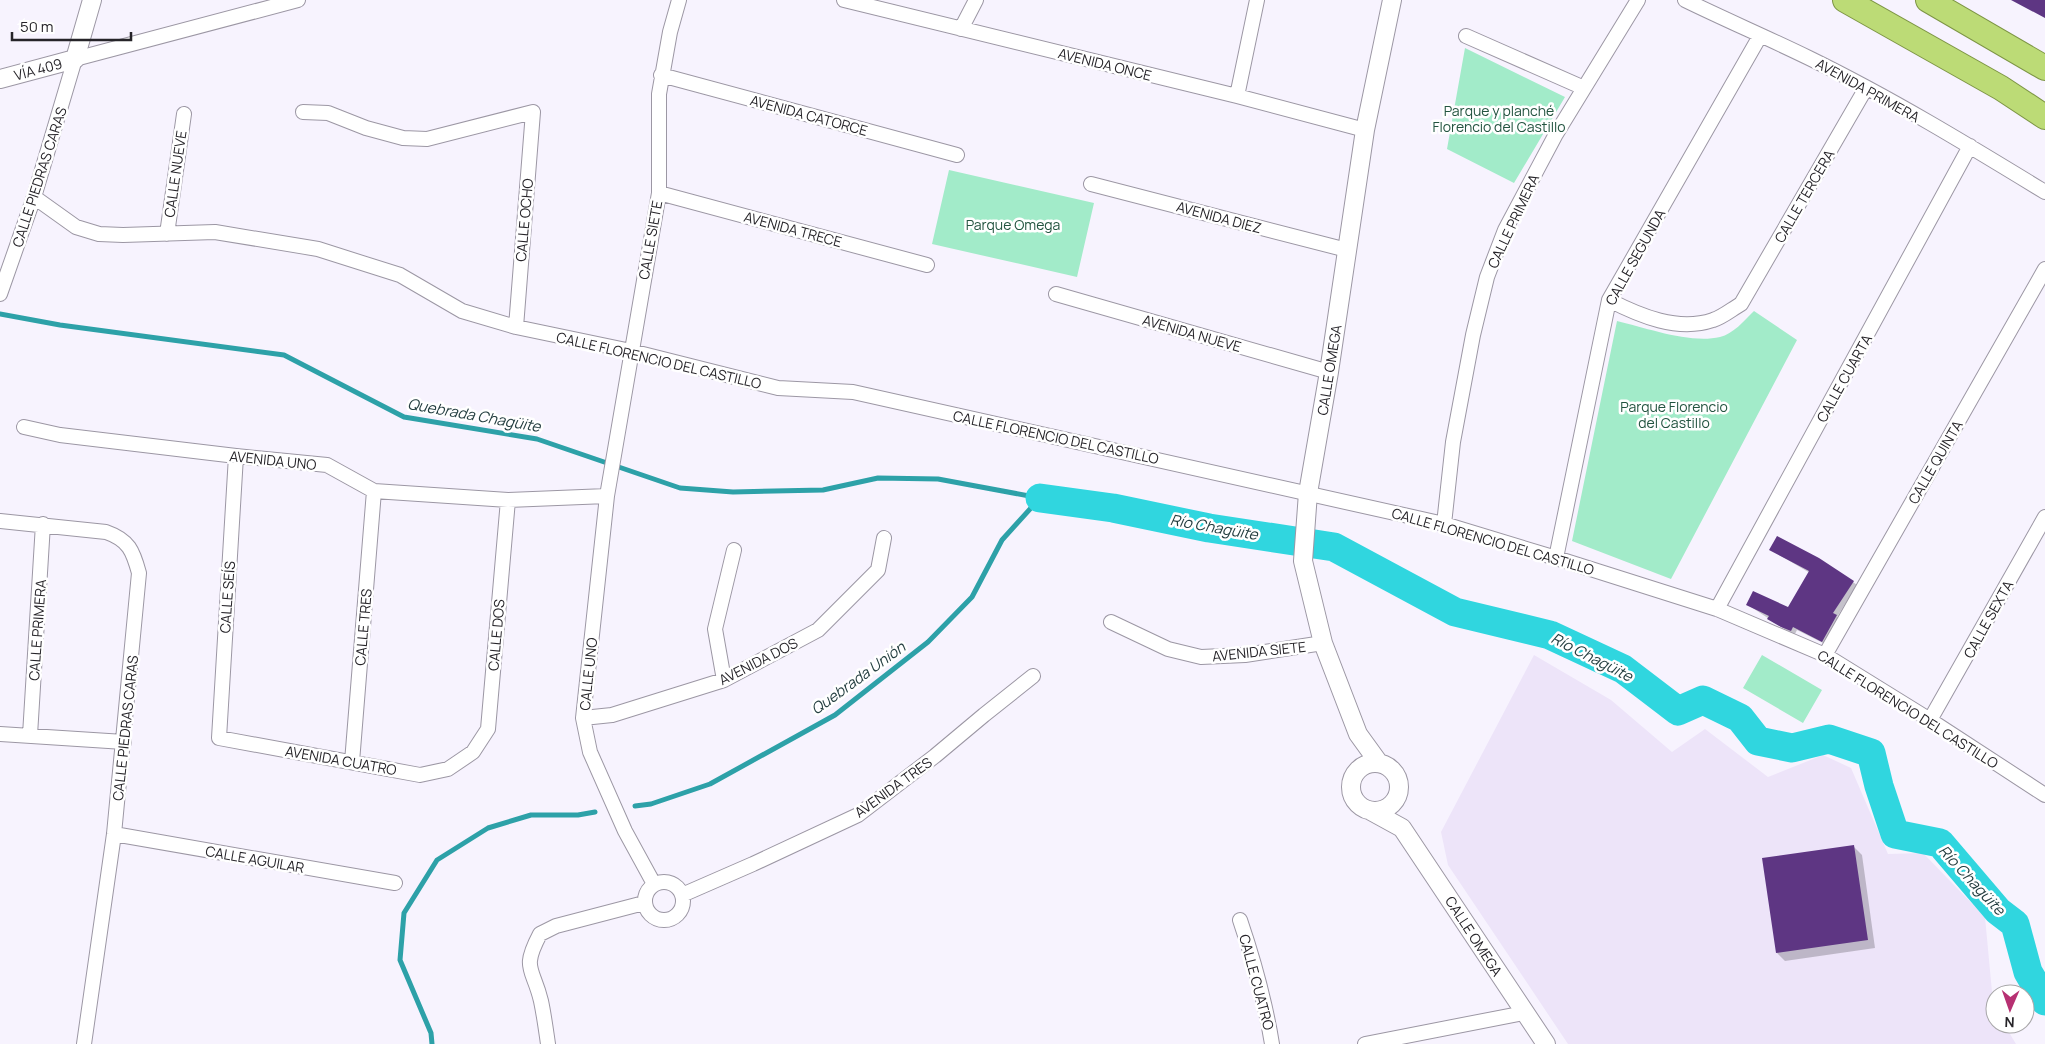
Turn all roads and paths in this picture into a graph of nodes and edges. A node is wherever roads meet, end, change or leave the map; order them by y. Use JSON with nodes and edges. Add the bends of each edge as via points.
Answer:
{"nodes":[{"id":1,"x":92,"y":0,"type":"edge"},
{"id":2,"x":298,"y":0,"type":"edge"},
{"id":3,"x":679,"y":0,"type":"edge"},
{"id":4,"x":844,"y":0,"type":"edge"},
{"id":5,"x":976,"y":0,"type":"edge"},
{"id":6,"x":1256,"y":0,"type":"edge"},
{"id":7,"x":1392,"y":0,"type":"edge"},
{"id":8,"x":1638,"y":0,"type":"edge"},
{"id":9,"x":1685,"y":0,"type":"edge"},
{"id":10,"x":1844,"y":0,"type":"edge"},
{"id":11,"x":1928,"y":0,"type":"edge"},
{"id":12,"x":961,"y":29,"type":"junction"},
{"id":13,"x":1466,"y":36,"type":"dead end"},
{"id":14,"x":1760,"y":36,"type":"junction"},
{"id":15,"x":75,"y":59,"type":"junction"},
{"id":16,"x":2045,"y":68,"type":"edge"},
{"id":17,"x":662,"y":75,"type":"junction"},
{"id":18,"x":0,"y":80,"type":"edge"},
{"id":19,"x":1584,"y":88,"type":"junction"},
{"id":20,"x":1866,"y":88,"type":"junction"},
{"id":21,"x":1237,"y":96,"type":"junction"},
{"id":22,"x":303,"y":112,"type":"dead end"},
{"id":23,"x":184,"y":114,"type":"dead end"},
{"id":24,"x":2045,"y":117,"type":"edge"},
{"id":25,"x":1365,"y":130,"type":"junction"},
{"id":26,"x":1970,"y":146,"type":"junction"},
{"id":27,"x":957,"y":155,"type":"dead end"},
{"id":28,"x":1091,"y":184,"type":"dead end"},
{"id":29,"x":2045,"y":192,"type":"edge"},
{"id":30,"x":659,"y":193,"type":"junction"},
{"id":31,"x":34,"y":197,"type":"junction"},
{"id":32,"x":167,"y":234,"type":"junction"},
{"id":33,"x":1347,"y":250,"type":"junction"},
{"id":34,"x":926,"y":265,"type":"dead end"},
{"id":35,"x":2045,"y":269,"type":"edge"},
{"id":36,"x":0,"y":294,"type":"edge"},
{"id":37,"x":1056,"y":294,"type":"dead end"},
{"id":38,"x":1609,"y":300,"type":"junction"},
{"id":39,"x":516,"y":327,"type":"junction"},
{"id":40,"x":630,"y":351,"type":"junction"},
{"id":41,"x":1329,"y":372,"type":"junction"},
{"id":42,"x":24,"y":427,"type":"dead end"},
{"id":43,"x":236,"y":456,"type":"junction"},
{"id":44,"x":610,"y":480,"type":"joint"},
{"id":45,"x":374,"y":491,"type":"junction"},
{"id":46,"x":1308,"y":493,"type":"junction"},
{"id":47,"x":607,"y":496,"type":"junction"},
{"id":48,"x":508,"y":500,"type":"junction"},
{"id":49,"x":2045,"y":517,"type":"edge"},
{"id":50,"x":0,"y":521,"type":"edge"},
{"id":51,"x":43,"y":524,"type":"junction"},
{"id":52,"x":1444,"y":524,"type":"junction"},
{"id":53,"x":884,"y":538,"type":"dead end"},
{"id":54,"x":734,"y":550,"type":"dead end"},
{"id":55,"x":1556,"y":558,"type":"junction"},
{"id":56,"x":1716,"y":609,"type":"junction"},
{"id":57,"x":1111,"y":622,"type":"dead end"},
{"id":58,"x":1323,"y":643,"type":"junction"},
{"id":59,"x":1825,"y":655,"type":"junction"},
{"id":60,"x":1033,"y":676,"type":"dead end"},
{"id":61,"x":724,"y":680,"type":"junction"},
{"id":62,"x":583,"y":718,"type":"junction"},
{"id":63,"x":1930,"y":720,"type":"junction"},
{"id":64,"x":0,"y":734,"type":"edge"},
{"id":65,"x":1358,"y":734,"type":"junction"},
{"id":66,"x":30,"y":735,"type":"junction"},
{"id":67,"x":218,"y":738,"type":"joint"},
{"id":68,"x":124,"y":742,"type":"junction"},
{"id":69,"x":462,"y":760,"type":"joint"},
{"id":70,"x":352,"y":762,"type":"junction"},
{"id":71,"x":1379,"y":763,"type":"junction"},
{"id":72,"x":1356,"y":772,"type":"junction"},
{"id":73,"x":2045,"y":795,"type":"edge"},
{"id":74,"x":1397,"y":798,"type":"junction"},
{"id":75,"x":1371,"y":811,"type":"junction"},
{"id":76,"x":1402,"y":828,"type":"junction"},
{"id":77,"x":114,"y":834,"type":"junction"},
{"id":78,"x":396,"y":883,"type":"dead end"},
{"id":79,"x":654,"y":884,"type":"junction"},
{"id":80,"x":682,"y":895,"type":"junction"},
{"id":81,"x":644,"y":903,"type":"junction"},
{"id":82,"x":1240,"y":920,"type":"dead end"},
{"id":83,"x":1524,"y":1013,"type":"junction"},
{"id":84,"x":84,"y":1044,"type":"edge"},
{"id":85,"x":548,"y":1044,"type":"edge"},
{"id":86,"x":1272,"y":1044,"type":"edge"},
{"id":87,"x":1365,"y":1044,"type":"edge"},
{"id":88,"x":1546,"y":1044,"type":"edge"}],
"edges":[{"from":1,"to":15,"type":"street","name":"VÍA 409"},
{"from":2,"to":15,"type":"street"},
{"from":3,"to":17,"type":"street","name":"CALLE SIETE"},
{"from":4,"to":12,"type":"street","name":"AVENIDA ONCE"},
{"from":5,"to":12,"type":"street"},
{"from":6,"to":21,"type":"street"},
{"from":7,"to":25,"type":"street","name":"CALLE OMEGA"},
{"from":8,"to":19,"type":"street","name":"CALLE PRIMERA"},
{"from":9,"to":14,"type":"street","name":"AVENIDA PRIMERA"},
{"from":10,"to":24,"type":"highway"},
{"from":11,"to":16,"type":"highway"},
{"from":12,"to":21,"type":"street","name":"AVENIDA ONCE"},
{"from":13,"to":19,"type":"street"},
{"from":14,"to":20,"type":"street","name":"AVENIDA PRIMERA"},
{"from":14,"to":38,"type":"street","name":"CALLE SEGUNDA"},
{"from":15,"to":18,"type":"street","name":"VÍA 409"},
{"from":15,"to":31,"type":"street","name":"CALLE PIEDRAS CARAS"},
{"from":17,"to":27,"type":"street","name":"AVENIDA CATORCE"},
{"from":17,"to":30,"type":"street","name":"CALLE SIETE","via":[[659,94]]},
{"from":19,"to":52,"type":"street","name":"CALLE PRIMERA","via":[[1506,230],[1487,277],[1453,442]]},
{"from":20,"to":26,"type":"street","name":"AVENIDA PRIMERA"},
{"from":20,"to":38,"type":"street","name":"CALLE TERCERA","via":[[1741,304],[1714,320],[1691,324],[1666,322],[1630,311]]},
{"from":21,"to":25,"type":"street","name":"AVENIDA ONCE"},
{"from":22,"to":39,"type":"street","name":"CALLE OCHO","via":[[328,113],[403,138],[427,139],[533,112]]},
{"from":23,"to":32,"type":"street","name":"CALLE NUEVE"},
{"from":25,"to":33,"type":"street","name":"CALLE OMEGA"},
{"from":26,"to":29,"type":"street","name":"AVENIDA PRIMERA"},
{"from":26,"to":56,"type":"street","name":"CALLE CUARTA"},
{"from":28,"to":33,"type":"street","name":"AVENIDA DIEZ"},
{"from":30,"to":34,"type":"street","name":"AVENIDA TRECE"},
{"from":30,"to":40,"type":"street","name":"CALLE SIETE"},
{"from":31,"to":32,"type":"street","name":"CALLE FLORENCIO DEL CASTILLO","via":[[76,228],[99,234]]},
{"from":31,"to":36,"type":"street","name":"CALLE PIEDRAS CARAS"},
{"from":32,"to":39,"type":"street","name":"CALLE FLORENCIO DEL CASTILLO","via":[[215,232],[318,249],[400,275],[462,311]]},
{"from":33,"to":41,"type":"street","name":"CALLE OMEGA"},
{"from":35,"to":59,"type":"street","name":"CALLE QUINTA"},
{"from":37,"to":41,"type":"street","name":"AVENIDA NUEVE"},
{"from":38,"to":55,"type":"street","name":"CALLE SEGUNDA"},
{"from":39,"to":40,"type":"street","name":"CALLE FLORENCIO DEL CASTILLO"},
{"from":40,"to":44,"type":"street","name":"CALLE SIETE"},
{"from":40,"to":46,"type":"street","name":"CALLE FLORENCIO DEL CASTILLO","via":[[778,388],[853,392]]},
{"from":41,"to":46,"type":"street","name":"CALLE OMEGA"},
{"from":42,"to":43,"type":"street","name":"AVENIDA UNO","via":[[60,435]]},
{"from":43,"to":45,"type":"street","name":"AVENIDA UNO","via":[[327,465]]},
{"from":43,"to":67,"type":"street","name":"CALLE SEÍS"},
{"from":44,"to":47,"type":"street","name":"CALLE UNO"},
{"from":45,"to":48,"type":"street","name":"AVENIDA UNO"},
{"from":45,"to":70,"type":"street","name":"CALLE TRES"},
{"from":46,"to":52,"type":"street","name":"CALLE FLORENCIO DEL CASTILLO"},
{"from":46,"to":58,"type":"street","name":"CALLE OMEGA","via":[[1303,561]]},
{"from":47,"to":48,"type":"street","name":"AVENIDA UNO"},
{"from":47,"to":62,"type":"street","name":"CALLE UNO"},
{"from":48,"to":69,"type":"street","name":"CALLE DOS","via":[[488,729],[474,752]]},
{"from":49,"to":63,"type":"street","name":"CALLE SEXTA"},
{"from":50,"to":51,"type":"street","name":"CALLE PIEDRAS CARAS"},
{"from":51,"to":66,"type":"street","name":"CALLE PRIMERA"},
{"from":51,"to":68,"type":"street","name":"CALLE PIEDRAS CARAS","via":[[118,536],[134,555],[140,573]]},
{"from":52,"to":55,"type":"street","name":"CALLE FLORENCIO DEL CASTILLO"},
{"from":53,"to":61,"type":"street","name":"AVENIDA DOS","via":[[878,570],[818,630]]},
{"from":54,"to":61,"type":"street","via":[[715,629]]},
{"from":55,"to":56,"type":"street","name":"CALLE FLORENCIO DEL CASTILLO"},
{"from":56,"to":59,"type":"street","name":"CALLE FLORENCIO DEL CASTILLO"},
{"from":57,"to":58,"type":"street","name":"AVENIDA SIETE","via":[[1168,649],[1201,657],[1245,655]]},
{"from":58,"to":65,"type":"street","name":"CALLE OMEGA"},
{"from":59,"to":63,"type":"street","name":"CALLE FLORENCIO DEL CASTILLO"},
{"from":60,"to":80,"type":"street","name":"AVENIDA TRES","via":[[858,815]]},
{"from":61,"to":62,"type":"street","name":"AVENIDA DOS","via":[[612,715]]},
{"from":62,"to":79,"type":"street","name":"CALLE UNO","via":[[590,752],[625,831]]},
{"from":63,"to":73,"type":"street","name":"CALLE FLORENCIO DEL CASTILLO"},
{"from":64,"to":66,"type":"street"},
{"from":65,"to":71,"type":"street","name":"CALLE OMEGA"},
{"from":65,"to":72,"type":"street","name":"CALLE OMEGA"},
{"from":66,"to":68,"type":"street"},
{"from":67,"to":70,"type":"street","name":"AVENIDA CUATRO"},
{"from":68,"to":77,"type":"street","name":"CALLE PIEDRAS CARAS"},
{"from":69,"to":70,"type":"street","name":"AVENIDA CUATRO","via":[[448,769],[420,775]]},
{"from":71,"to":72,"type":"street","via":[[1362,766]]},
{"from":71,"to":74,"type":"street","via":[[1395,772],[1400,789]]},
{"from":72,"to":75,"type":"street","via":[[1352,796],[1363,808]]},
{"from":74,"to":75,"type":"street","via":[[1386,809]]},
{"from":74,"to":76,"type":"street","name":"CALLE OMEGA"},
{"from":75,"to":76,"type":"street","name":"CALLE OMEGA"},
{"from":76,"to":83,"type":"street","name":"CALLE OMEGA"},
{"from":77,"to":78,"type":"street","name":"CALLE AGUILAR"},
{"from":77,"to":84,"type":"street","name":"CALLE PIEDRAS CARAS"},
{"from":79,"to":80,"type":"street","via":[[668,882]]},
{"from":79,"to":81,"type":"street"},
{"from":80,"to":81,"type":"street","via":[[682,909],[664,921],[651,916]]},
{"from":81,"to":85,"type":"street","via":[[556,926],[540,934],[530,958],[530,971],[540,999]]},
{"from":82,"to":86,"type":"street","name":"CALLE CUATRO","via":[[1266,1009]]},
{"from":83,"to":87,"type":"street"},
{"from":83,"to":88,"type":"street","name":"CALLE OMEGA"}]}
